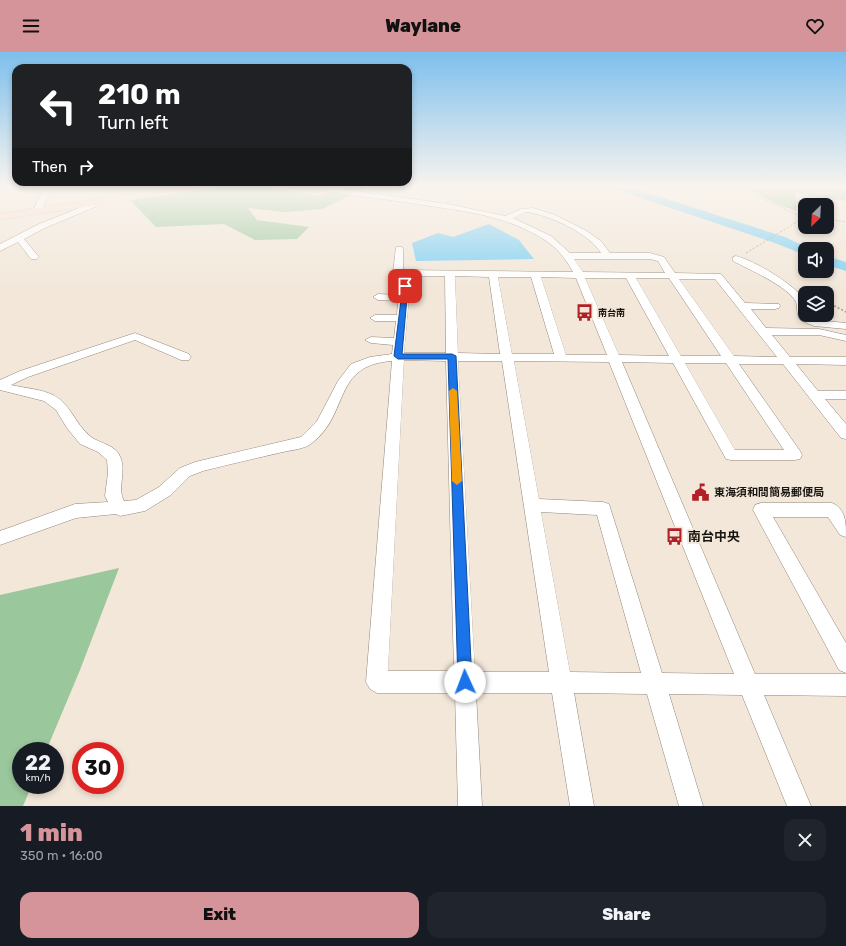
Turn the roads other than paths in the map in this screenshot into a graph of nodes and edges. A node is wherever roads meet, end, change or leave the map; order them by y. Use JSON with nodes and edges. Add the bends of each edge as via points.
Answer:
{"nodes":[{"id":1,"x":52,"y":222,"type":"edge"},
{"id":2,"x":513,"y":222,"type":"edge"},
{"id":3,"x":561,"y":222,"type":"edge"},
{"id":4,"x":20,"y":239,"type":"junction"},
{"id":5,"x":0,"y":248,"type":"edge"},
{"id":6,"x":399,"y":249,"type":"dead end"},
{"id":7,"x":34,"y":256,"type":"dead end"},
{"id":8,"x":568,"y":256,"type":"junction"},
{"id":9,"x":607,"y":256,"type":"junction"},
{"id":10,"x":736,"y":259,"type":"road end"},
{"id":11,"x":406,"y":273,"type":"junction"},
{"id":12,"x":450,"y":274,"type":"junction"},
{"id":13,"x":493,"y":274,"type":"junction"},
{"id":14,"x":535,"y":274,"type":"junction"},
{"id":15,"x":579,"y":274,"type":"junction"},
{"id":16,"x":629,"y":275,"type":"junction"},
{"id":17,"x":673,"y":276,"type":"junction"},
{"id":18,"x":378,"y":297,"type":"dead end"},
{"id":19,"x":404,"y":298,"type":"junction"},
{"id":20,"x":743,"y":306,"type":"junction"},
{"id":21,"x":775,"y":306,"type":"dead end"},
{"id":22,"x":375,"y":318,"type":"dead end"},
{"id":23,"x":402,"y":318,"type":"junction"},
{"id":24,"x":846,"y":326,"type":"edge"},
{"id":25,"x":763,"y":331,"type":"junction"},
{"id":26,"x":846,"y":338,"type":"edge"},
{"id":27,"x":371,"y":340,"type":"dead end"},
{"id":28,"x":399,"y":349,"type":"junction"},
{"id":29,"x":452,"y":356,"type":"junction"},
{"id":30,"x":185,"y":357,"type":"dead end"},
{"id":31,"x":507,"y":358,"type":"junction"},
{"id":32,"x":561,"y":358,"type":"junction"},
{"id":33,"x":614,"y":359,"type":"junction"},
{"id":34,"x":677,"y":360,"type":"junction"},
{"id":35,"x":731,"y":361,"type":"junction"},
{"id":36,"x":787,"y":361,"type":"junction"},
{"id":37,"x":846,"y":361,"type":"edge"},
{"id":38,"x":0,"y":386,"type":"edge"},
{"id":39,"x":814,"y":395,"type":"junction"},
{"id":40,"x":846,"y":395,"type":"edge"},
{"id":41,"x":846,"y":434,"type":"edge"},
{"id":42,"x":532,"y":505,"type":"junction"},
{"id":43,"x":120,"y":509,"type":"junction"},
{"id":44,"x":846,"y":530,"type":"edge"},
{"id":45,"x":0,"y":538,"type":"edge"},
{"id":46,"x":846,"y":663,"type":"edge"},
{"id":47,"x":465,"y":682,"type":"junction"},
{"id":48,"x":562,"y":682,"type":"junction"},
{"id":49,"x":655,"y":682,"type":"junction"},
{"id":50,"x":748,"y":683,"type":"junction"},
{"id":51,"x":846,"y":685,"type":"edge"},
{"id":52,"x":470,"y":806,"type":"edge"},
{"id":53,"x":582,"y":806,"type":"edge"},
{"id":54,"x":691,"y":806,"type":"edge"},
{"id":55,"x":799,"y":806,"type":"edge"}],
"edges":[{"from":1,"to":4,"type":"street"},
{"from":2,"to":8,"type":"street","via":[[548,238]]},
{"from":3,"to":9,"type":"street","via":[[584,232],[598,242]]},
{"from":4,"to":5,"type":"street"},
{"from":4,"to":7,"type":"street"},
{"from":6,"to":11,"type":"street","via":[[398,273]]},
{"from":8,"to":9,"type":"street"},
{"from":8,"to":15,"type":"street"},
{"from":9,"to":17,"type":"street","via":[[650,256],[661,259]]},
{"from":10,"to":24,"type":"street","via":[[789,290],[801,301],[802,314],[809,320],[814,323]]},
{"from":11,"to":12,"type":"street"},
{"from":11,"to":19,"type":"street"},
{"from":12,"to":13,"type":"street"},
{"from":12,"to":29,"type":"street"},
{"from":13,"to":14,"type":"street"},
{"from":13,"to":31,"type":"street"},
{"from":14,"to":15,"type":"street"},
{"from":14,"to":32,"type":"street"},
{"from":15,"to":16,"type":"street"},
{"from":15,"to":33,"type":"street"},
{"from":16,"to":17,"type":"street"},
{"from":16,"to":34,"type":"street"},
{"from":17,"to":20,"type":"street","via":[[718,276]]},
{"from":17,"to":35,"type":"street"},
{"from":18,"to":19,"type":"street"},
{"from":19,"to":23,"type":"street"},
{"from":20,"to":21,"type":"street"},
{"from":20,"to":25,"type":"street"},
{"from":22,"to":23,"type":"street"},
{"from":23,"to":28,"type":"street"},
{"from":25,"to":26,"type":"street","via":[[819,332]]},
{"from":25,"to":36,"type":"street"},
{"from":27,"to":28,"type":"street"},
{"from":28,"to":29,"type":"street"},
{"from":28,"to":43,"type":"street","via":[[355,367],[345,380],[318,431],[306,441],[200,466],[185,472],[165,491],[138,506]]},
{"from":28,"to":47,"type":"street","via":[[377,682]]},
{"from":29,"to":31,"type":"street"},
{"from":29,"to":47,"type":"street"},
{"from":30,"to":38,"type":"street","via":[[135,336],[24,374]]},
{"from":31,"to":32,"type":"street"},
{"from":31,"to":42,"type":"street"},
{"from":32,"to":33,"type":"street"},
{"from":33,"to":34,"type":"street"},
{"from":33,"to":50,"type":"street"},
{"from":34,"to":35,"type":"street"},
{"from":34,"to":35,"type":"street","via":[[731,455],[795,455]]},
{"from":35,"to":36,"type":"street"},
{"from":36,"to":37,"type":"street"},
{"from":36,"to":39,"type":"street"},
{"from":38,"to":43,"type":"street","via":[[48,398],[61,407],[84,440],[103,448],[114,458],[116,473],[113,496]]},
{"from":39,"to":40,"type":"street"},
{"from":39,"to":41,"type":"street"},
{"from":42,"to":48,"type":"street"},
{"from":42,"to":49,"type":"street","via":[[603,509]]},
{"from":43,"to":45,"type":"street","via":[[75,511]]},
{"from":44,"to":46,"type":"street","via":[[832,510],[761,510]]},
{"from":47,"to":48,"type":"street"},
{"from":47,"to":52,"type":"street"},
{"from":48,"to":49,"type":"street"},
{"from":48,"to":53,"type":"street"},
{"from":49,"to":50,"type":"street"},
{"from":49,"to":54,"type":"street"},
{"from":50,"to":51,"type":"street"},
{"from":50,"to":55,"type":"street"}]}
